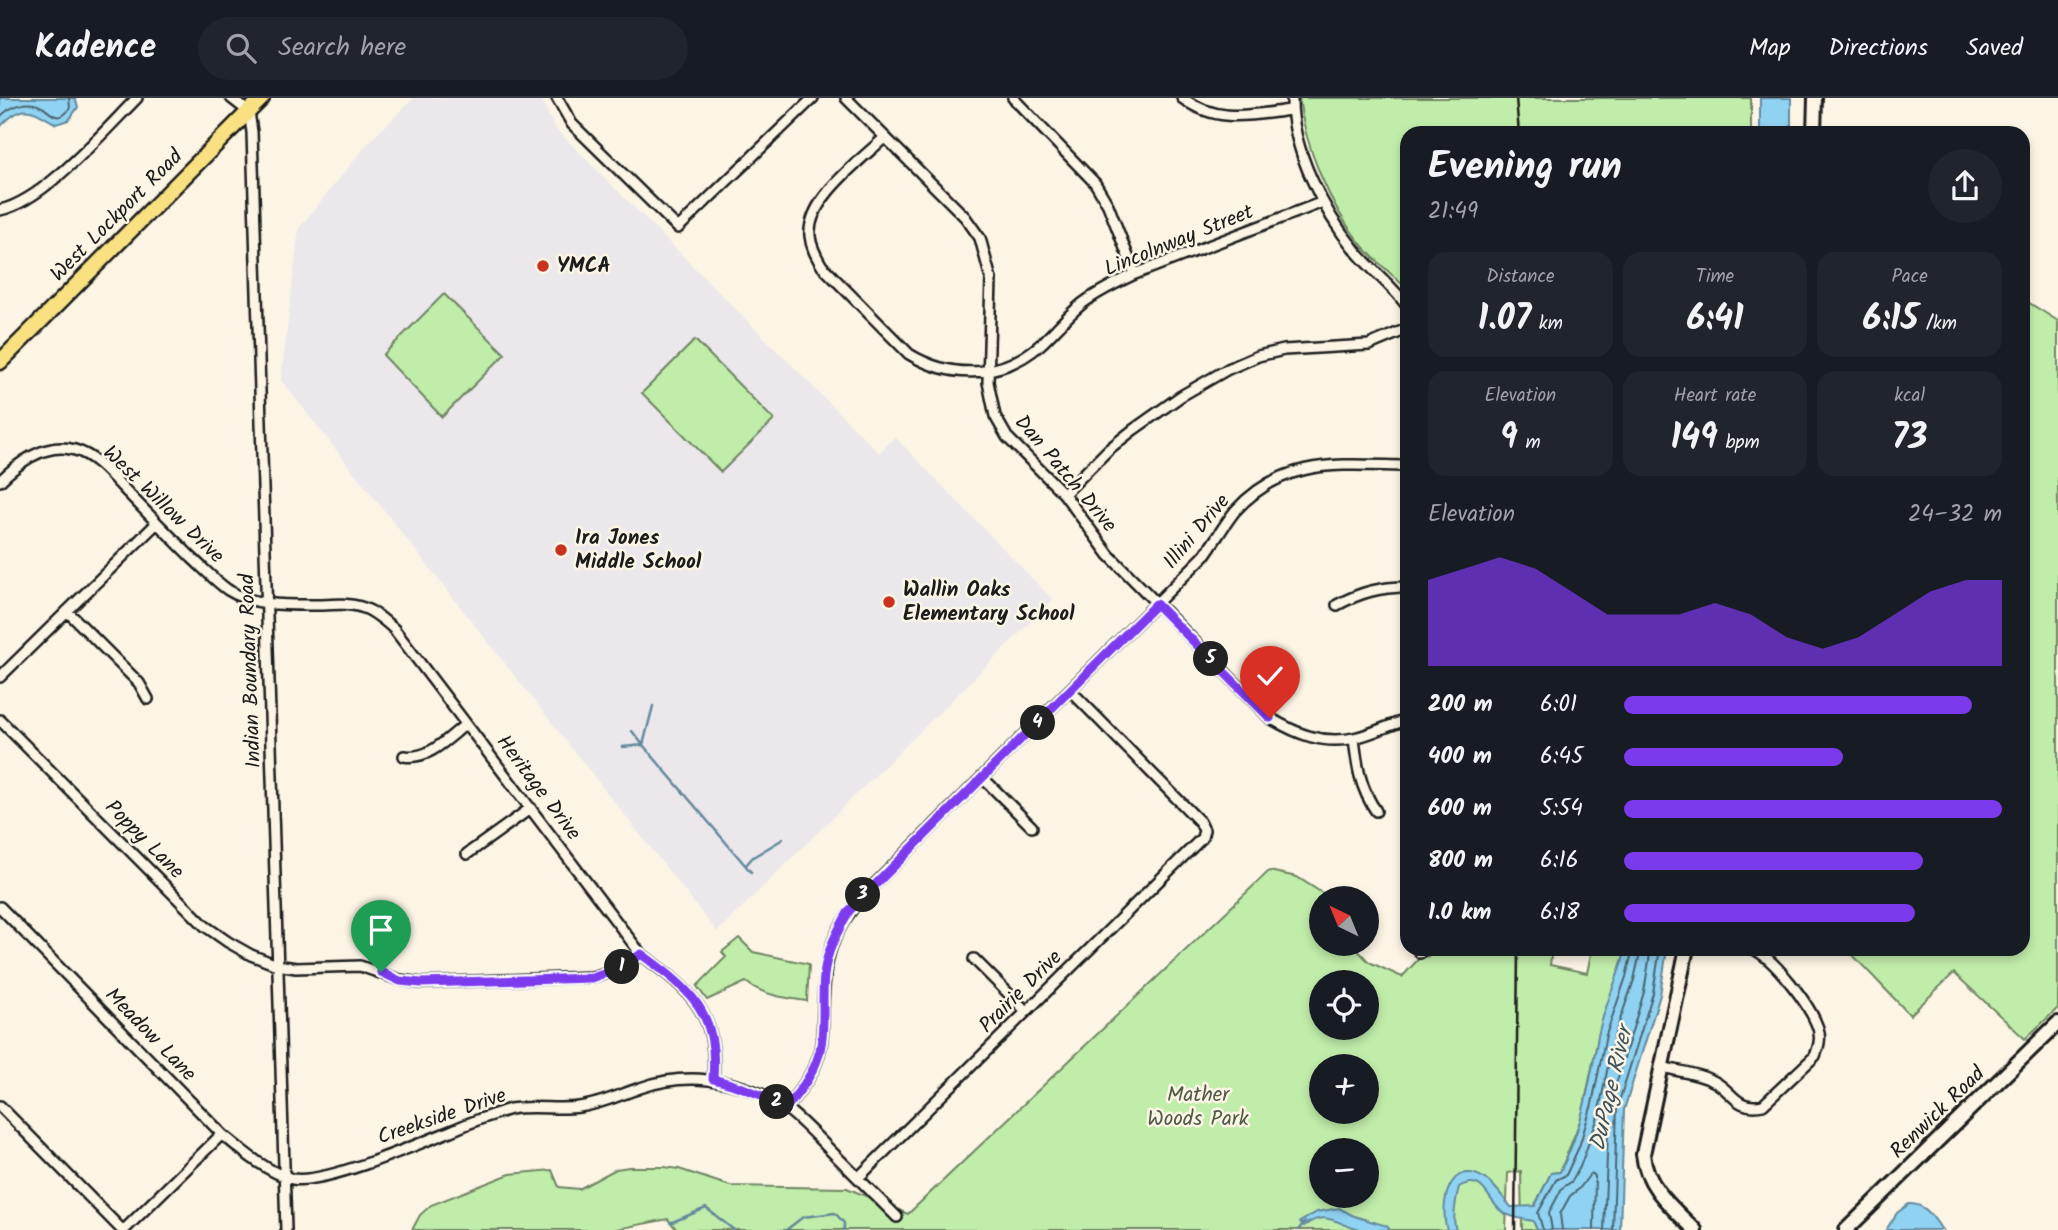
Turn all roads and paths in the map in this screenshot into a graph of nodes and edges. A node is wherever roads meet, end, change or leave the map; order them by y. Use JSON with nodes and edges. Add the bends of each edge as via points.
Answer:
{"nodes":[{"id":1,"x":137,"y":98,"type":"edge"},
{"id":2,"x":231,"y":98,"type":"edge"},
{"id":3,"x":262,"y":98,"type":"edge"},
{"id":4,"x":557,"y":98,"type":"edge"},
{"id":5,"x":813,"y":98,"type":"edge"},
{"id":6,"x":846,"y":98,"type":"edge"},
{"id":7,"x":1013,"y":98,"type":"edge"},
{"id":8,"x":1182,"y":98,"type":"edge"},
{"id":9,"x":1292,"y":98,"type":"edge"},
{"id":10,"x":1815,"y":98,"type":"edge"},
{"id":11,"x":1291,"y":110,"type":"junction"},
{"id":12,"x":250,"y":112,"type":"junction"},
{"id":13,"x":1814,"y":126,"type":"edge"},
{"id":14,"x":884,"y":138,"type":"junction"},
{"id":15,"x":1323,"y":202,"type":"junction"},
{"id":16,"x":0,"y":210,"type":"edge"},
{"id":17,"x":1135,"y":274,"type":"junction"},
{"id":18,"x":1400,"y":299,"type":"edge"},
{"id":19,"x":1400,"y":332,"type":"edge"},
{"id":20,"x":0,"y":362,"type":"edge"},
{"id":21,"x":988,"y":371,"type":"junction"},
{"id":22,"x":1400,"y":466,"type":"edge"},
{"id":23,"x":0,"y":481,"type":"edge"},
{"id":24,"x":1064,"y":494,"type":"junction"},
{"id":25,"x":157,"y":523,"type":"junction"},
{"id":26,"x":1400,"y":587,"type":"edge"},
{"id":27,"x":266,"y":602,"type":"junction"},
{"id":28,"x":1156,"y":604,"type":"junction"},
{"id":29,"x":1337,"y":605,"type":"dead end"},
{"id":30,"x":67,"y":611,"type":"junction"},
{"id":31,"x":0,"y":677,"type":"edge"},
{"id":32,"x":1070,"y":690,"type":"junction"},
{"id":33,"x":148,"y":699,"type":"dead end"},
{"id":34,"x":0,"y":720,"type":"edge"},
{"id":35,"x":1400,"y":722,"type":"edge"},
{"id":36,"x":466,"y":724,"type":"junction"},
{"id":37,"x":1354,"y":738,"type":"junction"},
{"id":38,"x":404,"y":756,"type":"dead end"},
{"id":39,"x":982,"y":777,"type":"junction"},
{"id":40,"x":531,"y":808,"type":"junction"},
{"id":41,"x":1376,"y":811,"type":"dead end"},
{"id":42,"x":1032,"y":827,"type":"dead end"},
{"id":43,"x":467,"y":854,"type":"dead end"},
{"id":44,"x":0,"y":907,"type":"edge"},
{"id":45,"x":641,"y":954,"type":"junction"},
{"id":46,"x":1685,"y":956,"type":"edge"},
{"id":47,"x":1766,"y":956,"type":"edge"},
{"id":48,"x":974,"y":959,"type":"dead end"},
{"id":49,"x":277,"y":965,"type":"junction"},
{"id":50,"x":1026,"y":1011,"type":"junction"},
{"id":51,"x":2058,"y":1023,"type":"edge"},
{"id":52,"x":1662,"y":1067,"type":"junction"},
{"id":53,"x":713,"y":1079,"type":"junction"},
{"id":54,"x":0,"y":1106,"type":"edge"},
{"id":55,"x":786,"y":1108,"type":"junction"},
{"id":56,"x":222,"y":1133,"type":"junction"},
{"id":57,"x":284,"y":1175,"type":"junction"},
{"id":58,"x":858,"y":1178,"type":"junction"},
{"id":59,"x":897,"y":1217,"type":"dead end"},
{"id":60,"x":123,"y":1230,"type":"edge"},
{"id":61,"x":286,"y":1230,"type":"edge"},
{"id":62,"x":1695,"y":1230,"type":"edge"},
{"id":63,"x":1846,"y":1230,"type":"edge"}],
"edges":[{"from":1,"to":16,"type":"street","via":[[38,193]]},
{"from":2,"to":12,"type":"street"},
{"from":3,"to":12,"type":"main road","name":"West Lockport Road"},
{"from":4,"to":5,"type":"street","via":[[572,124],[678,228]]},
{"from":6,"to":14,"type":"street","name":"Dan Patch Drive"},
{"from":7,"to":17,"type":"street","via":[[1095,183]]},
{"from":8,"to":11,"type":"street","via":[[1214,115]]},
{"from":9,"to":11,"type":"street"},
{"from":10,"to":13,"type":"street"},
{"from":11,"to":15,"type":"street","via":[[1303,156]]},
{"from":12,"to":20,"type":"main road","name":"West Lockport Road"},
{"from":12,"to":27,"type":"street","name":"Indian Boundary Road"},
{"from":14,"to":21,"type":"street","name":"Dan Patch Drive","via":[[965,217],[980,238],[991,279]]},
{"from":14,"to":21,"type":"street","name":"Lincolnway Street","via":[[819,203],[810,233],[812,249],[821,266],[909,354],[950,372]]},
{"from":15,"to":17,"type":"street","name":"Lincolnway Street"},
{"from":15,"to":18,"type":"street","via":[[1356,252]]},
{"from":17,"to":21,"type":"street","name":"Lincolnway Street","via":[[1083,303],[1023,357]]},
{"from":19,"to":24,"type":"street","via":[[1369,345],[1306,347],[1258,356],[1228,369],[1181,396],[1108,449]]},
{"from":21,"to":24,"type":"street","name":"Dan Patch Drive","via":[[995,416],[1007,437]]},
{"from":22,"to":28,"type":"street","name":"Illini Drive","via":[[1331,464],[1290,473],[1268,484],[1234,513],[1204,556]]},
{"from":23,"to":25,"type":"street","name":"West Willow Drive","via":[[43,451],[75,450],[105,469]]},
{"from":24,"to":28,"type":"street","name":"Dan Patch Drive","via":[[1109,555]]},
{"from":25,"to":27,"type":"street","name":"West Willow Drive","via":[[212,578],[230,591]]},
{"from":25,"to":30,"type":"street"},
{"from":26,"to":29,"type":"street","via":[[1377,588]]},
{"from":27,"to":36,"type":"street","name":"Heritage Drive","via":[[366,608],[394,629]]},
{"from":27,"to":49,"type":"street","name":"Indian Boundary Road"},
{"from":28,"to":32,"type":"street","name":"Illini Drive"},
{"from":28,"to":37,"type":"street","name":"Dan Patch Drive","via":[[1270,718],[1313,739]]},
{"from":30,"to":31,"type":"street"},
{"from":30,"to":33,"type":"street","via":[[139,683]]},
{"from":32,"to":39,"type":"street","name":"Illini Drive"},
{"from":32,"to":50,"type":"street","name":"Prairie Drive","via":[[1204,830],[1202,838]]},
{"from":34,"to":49,"type":"street","name":"Poppy Lane","via":[[205,926],[251,955]]},
{"from":35,"to":37,"type":"street","name":"Dan Patch Drive"},
{"from":36,"to":38,"type":"street","via":[[427,754]]},
{"from":36,"to":40,"type":"street","name":"Heritage Drive"},
{"from":37,"to":41,"type":"street","via":[[1359,779]]},
{"from":39,"to":42,"type":"street"},
{"from":39,"to":55,"type":"street","name":"Illini Drive","via":[[864,895],[837,930],[824,975],[822,1038],[816,1062]]},
{"from":40,"to":43,"type":"street"},
{"from":40,"to":45,"type":"street","name":"Heritage Drive"},
{"from":44,"to":56,"type":"street","name":"Meadow Lane"},
{"from":45,"to":49,"type":"street","name":"Poppy Lane","via":[[621,968],[592,978],[421,983],[400,981],[359,966]]},
{"from":45,"to":53,"type":"street","name":"Heritage Drive","via":[[695,1000],[713,1037]]},
{"from":46,"to":52,"type":"street"},
{"from":47,"to":52,"type":"street","via":[[1813,1017],[1819,1031],[1815,1056],[1763,1105],[1752,1107],[1742,1105],[1710,1079]]},
{"from":48,"to":50,"type":"street"},
{"from":49,"to":57,"type":"street","name":"Indian Boundary Road"},
{"from":50,"to":58,"type":"street","name":"Prairie Drive"},
{"from":51,"to":63,"type":"street","name":"Renwick Road"},
{"from":52,"to":62,"type":"street","via":[[1643,1154],[1645,1170],[1657,1190]]},
{"from":53,"to":55,"type":"street","name":"Creekside Drive","via":[[753,1090]]},
{"from":53,"to":57,"type":"street","name":"Creekside Drive","via":[[665,1082],[576,1108],[511,1109],[343,1171],[303,1179]]},
{"from":54,"to":60,"type":"street"},
{"from":55,"to":58,"type":"street","name":"Creekside Drive"},
{"from":56,"to":57,"type":"street","name":"Meadow Lane","via":[[260,1163]]},
{"from":56,"to":60,"type":"street"},
{"from":57,"to":61,"type":"street","name":"Indian Boundary Road"},
{"from":58,"to":59,"type":"street","name":"Creekside Drive"}]}
